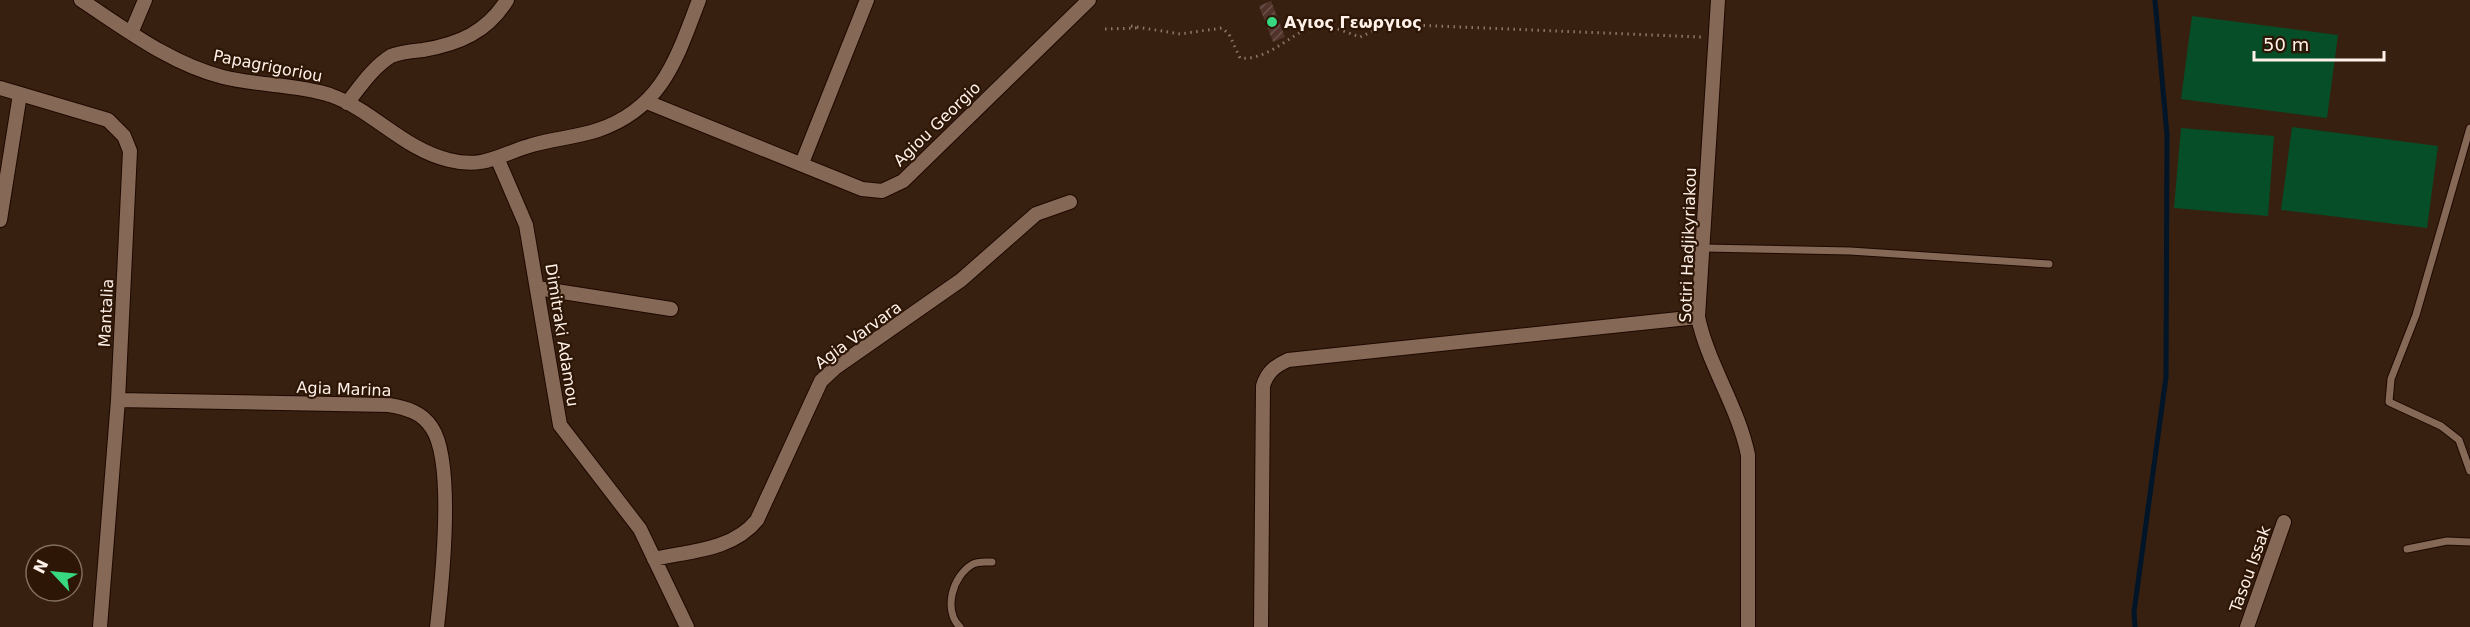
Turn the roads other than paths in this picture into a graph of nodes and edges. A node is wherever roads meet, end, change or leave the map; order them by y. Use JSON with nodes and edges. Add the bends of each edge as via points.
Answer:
{"nodes":[{"id":1,"x":81,"y":0,"type":"edge"},
{"id":2,"x":145,"y":0,"type":"edge"},
{"id":3,"x":507,"y":0,"type":"edge"},
{"id":4,"x":699,"y":0,"type":"edge"},
{"id":5,"x":867,"y":0,"type":"edge"},
{"id":6,"x":1089,"y":0,"type":"edge"},
{"id":7,"x":1718,"y":0,"type":"edge"},
{"id":8,"x":131,"y":33,"type":"junction"},
{"id":9,"x":0,"y":88,"type":"edge"},
{"id":10,"x":20,"y":94,"type":"junction"},
{"id":11,"x":647,"y":102,"type":"junction"},
{"id":12,"x":347,"y":103,"type":"junction"},
{"id":13,"x":2470,"y":128,"type":"edge"},
{"id":14,"x":498,"y":160,"type":"junction"},
{"id":15,"x":802,"y":163,"type":"junction"},
{"id":16,"x":1070,"y":202,"type":"dead end"},
{"id":17,"x":0,"y":220,"type":"edge"},
{"id":18,"x":1703,"y":248,"type":"junction"},
{"id":19,"x":2049,"y":264,"type":"dead end"},
{"id":20,"x":537,"y":288,"type":"junction"},
{"id":21,"x":671,"y":309,"type":"dead end"},
{"id":22,"x":1698,"y":317,"type":"junction"},
{"id":23,"x":118,"y":400,"type":"junction"},
{"id":24,"x":2470,"y":471,"type":"edge"},
{"id":25,"x":2284,"y":522,"type":"dead end"},
{"id":26,"x":2470,"y":542,"type":"edge"},
{"id":27,"x":2407,"y":549,"type":"dead end"},
{"id":28,"x":654,"y":559,"type":"junction"},
{"id":29,"x":992,"y":562,"type":"dead end"},
{"id":30,"x":100,"y":627,"type":"edge"},
{"id":31,"x":437,"y":627,"type":"edge"},
{"id":32,"x":687,"y":627,"type":"edge"},
{"id":33,"x":960,"y":627,"type":"edge"},
{"id":34,"x":1261,"y":627,"type":"edge"},
{"id":35,"x":1748,"y":627,"type":"edge"},
{"id":36,"x":2247,"y":627,"type":"edge"}],
"edges":[{"from":1,"to":8,"type":"street","name":"Papagrigoriou"},
{"from":2,"to":8,"type":"street"},
{"from":3,"to":12,"type":"street","via":[[489,23],[470,37],[393,55],[377,67]]},
{"from":4,"to":11,"type":"street","via":[[673,66]]},
{"from":5,"to":15,"type":"street"},
{"from":6,"to":15,"type":"street","name":"Agiou Georgio","via":[[903,181],[891,188],[862,189]]},
{"from":7,"to":18,"type":"street","name":"Sotiri Hadjikyriakou"},
{"from":8,"to":12,"type":"street","name":"Papagrigoriou","via":[[199,69],[234,79],[315,91]]},
{"from":9,"to":10,"type":"street","name":"Mantalia"},
{"from":10,"to":17,"type":"street"},
{"from":10,"to":23,"type":"street","name":"Mantalia","via":[[108,120],[124,136],[130,151]]},
{"from":11,"to":14,"type":"street","via":[[606,127],[525,147]]},
{"from":11,"to":15,"type":"street","name":"Agiou Georgio"},
{"from":12,"to":14,"type":"street","name":"Papagrigoriou","via":[[423,151],[465,162]]},
{"from":13,"to":24,"type":"lane","via":[[2416,315],[2391,379],[2389,402],[2441,426],[2459,440]]},
{"from":14,"to":20,"type":"street","name":"Dimitraki Adamou","via":[[526,225]]},
{"from":16,"to":28,"type":"street","name":"Agia Varvara","via":[[1036,214],[961,280],[821,381],[757,520],[747,532],[735,540]]},
{"from":18,"to":19,"type":"lane","via":[[1850,251]]},
{"from":18,"to":22,"type":"street","name":"Sotiri Hadjikyriakou"},
{"from":20,"to":21,"type":"street"},
{"from":20,"to":28,"type":"street","name":"Dimitraki Adamou","via":[[560,425],[640,529]]},
{"from":22,"to":34,"type":"street","via":[[1278,364],[1263,386]]},
{"from":22,"to":35,"type":"street","name":"Sotiri Hadjikyriakou","via":[[1707,349],[1743,430],[1748,455]]},
{"from":23,"to":30,"type":"street","name":"Mantalia"},
{"from":23,"to":31,"type":"street","name":"Agia Marina","via":[[389,405],[414,411],[437,437],[442,456],[444,495]]},
{"from":25,"to":36,"type":"street","name":"Tasou Issak"},
{"from":26,"to":27,"type":"lane","via":[[2447,541]]},
{"from":28,"to":32,"type":"street","name":"Dimitraki Adamou"},
{"from":29,"to":33,"type":"lane","via":[[974,563],[959,576],[949,606],[951,618]]}]}
